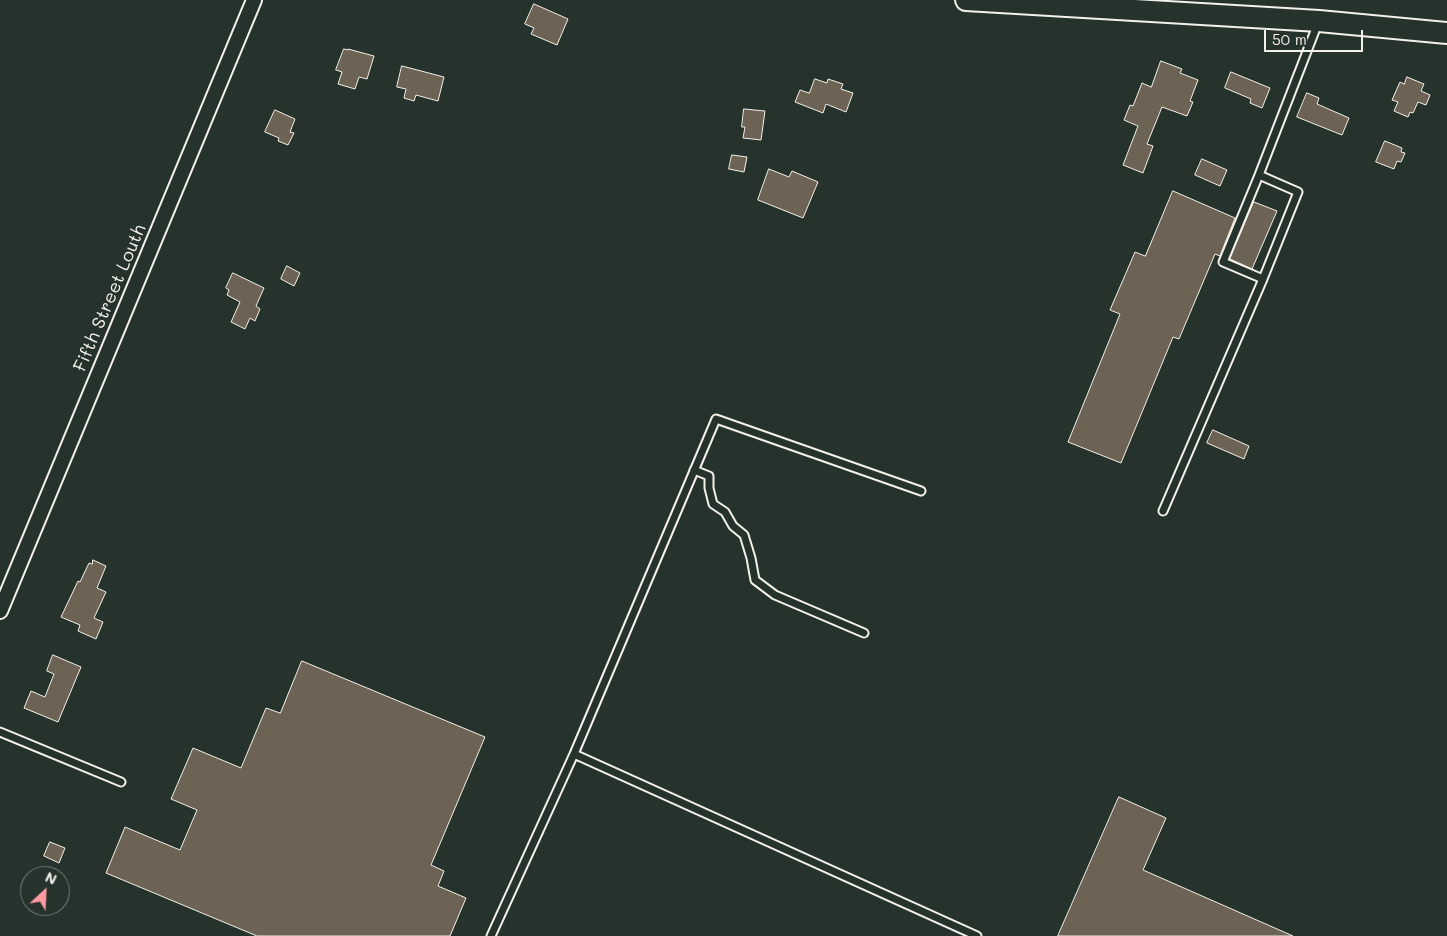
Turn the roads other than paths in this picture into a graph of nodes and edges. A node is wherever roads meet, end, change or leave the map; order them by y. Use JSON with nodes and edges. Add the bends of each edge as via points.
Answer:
{"nodes":[{"id":1,"x":254,"y":0,"type":"edge"},
{"id":2,"x":966,"y":0,"type":"edge"},
{"id":3,"x":1319,"y":21,"type":"junction"},
{"id":4,"x":1447,"y":33,"type":"edge"},
{"id":5,"x":1259,"y":175,"type":"junction"},
{"id":6,"x":1263,"y":279,"type":"junction"},
{"id":7,"x":694,"y":470,"type":"junction"},
{"id":8,"x":922,"y":491,"type":"dead end"},
{"id":9,"x":1163,"y":511,"type":"dead end"},
{"id":10,"x":0,"y":610,"type":"edge"},
{"id":11,"x":864,"y":633,"type":"dead end"},
{"id":12,"x":0,"y":732,"type":"edge"},
{"id":13,"x":574,"y":754,"type":"junction"},
{"id":14,"x":122,"y":782,"type":"dead end"},
{"id":15,"x":490,"y":936,"type":"edge"},
{"id":16,"x":977,"y":936,"type":"edge"}],
"edges":[{"from":1,"to":10,"type":"street","name":"Fifth Street Louth"},
{"from":2,"to":3,"type":"main road"},
{"from":3,"to":4,"type":"main road"},
{"from":3,"to":5,"type":"lane"},
{"from":5,"to":6,"type":"lane","via":[[1298,192]]},
{"from":5,"to":6,"type":"lane","via":[[1223,262]]},
{"from":6,"to":9,"type":"lane"},
{"from":7,"to":8,"type":"lane","via":[[716,419]]},
{"from":7,"to":11,"type":"lane","via":[[709,476],[713,504],[725,512],[733,526],[744,535],[755,580],[775,595]]},
{"from":7,"to":13,"type":"lane"},
{"from":12,"to":14,"type":"lane"},
{"from":13,"to":15,"type":"lane"},
{"from":13,"to":16,"type":"lane"}]}
